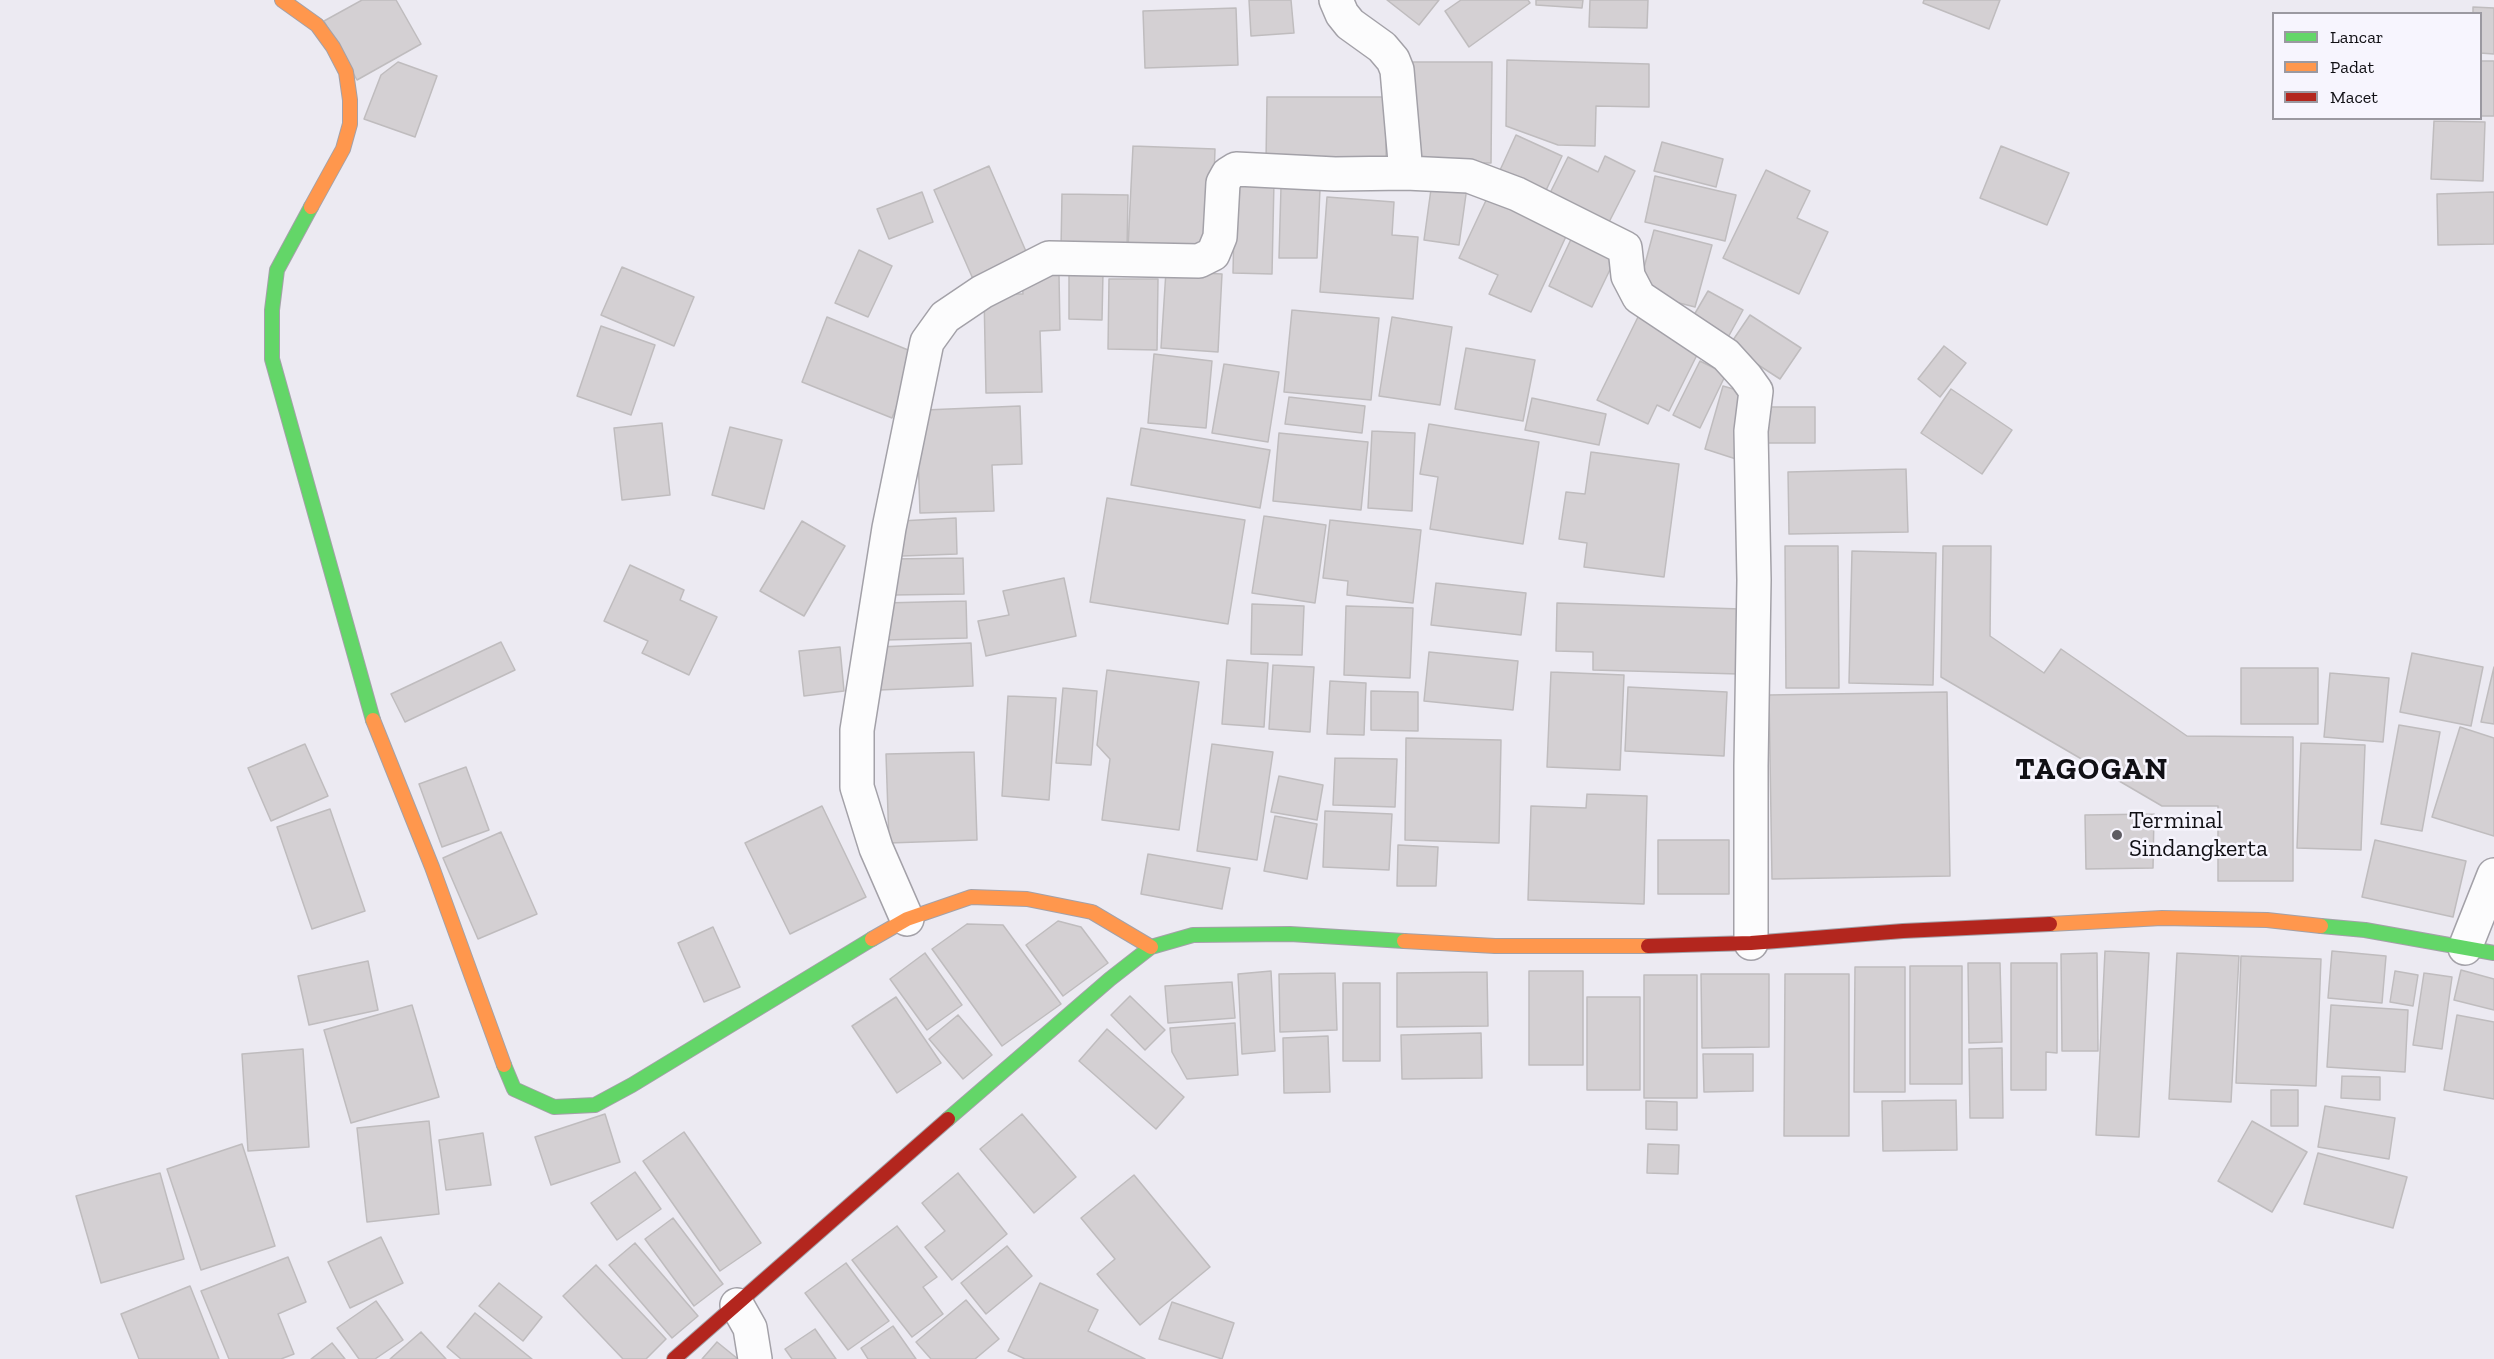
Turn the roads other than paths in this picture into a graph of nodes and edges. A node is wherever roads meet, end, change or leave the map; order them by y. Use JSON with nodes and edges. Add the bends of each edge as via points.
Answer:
{"nodes":[{"id":1,"x":282,"y":0,"type":"edge"},
{"id":2,"x":1336,"y":0,"type":"edge"},
{"id":3,"x":1406,"y":173,"type":"junction"},
{"id":4,"x":2494,"y":875,"type":"edge"},
{"id":5,"x":907,"y":919,"type":"junction"},
{"id":6,"x":1751,"y":943,"type":"junction"},
{"id":7,"x":1150,"y":947,"type":"junction"},
{"id":8,"x":2479,"y":950,"type":"edge"},
{"id":9,"x":737,"y":1305,"type":"junction"},
{"id":10,"x":674,"y":1359,"type":"edge"},
{"id":11,"x":754,"y":1359,"type":"edge"}],
"edges":[{"from":1,"to":5,"type":"main road","via":[[316,25],[333,47],[346,72],[350,124],[343,149],[277,270],[272,358],[374,722],[514,1089],[554,1107],[595,1105]]},
{"from":2,"to":3,"type":"street","via":[[1350,24],[1393,60]]},
{"from":3,"to":5,"type":"street","via":[[1236,169],[1223,183],[1220,237],[1213,254],[1190,262],[1049,258],[982,292],[945,317],[927,342],[889,528],[857,730],[857,787],[876,848]]},
{"from":3,"to":6,"type":"street","via":[[1469,176],[1517,194],[1625,248],[1628,276],[1639,297],[1726,355],[1756,391],[1751,430]]},
{"from":4,"to":8,"type":"street"},
{"from":5,"to":7,"type":"main road","via":[[971,897],[1027,899],[1092,912]]},
{"from":6,"to":7,"type":"main road","via":[[1576,948],[1290,934],[1193,935]]},
{"from":6,"to":8,"type":"main road","via":[[2162,918],[2267,920],[2365,930]]},
{"from":7,"to":9,"type":"main road","via":[[1014,1060]]},
{"from":9,"to":10,"type":"main road"},
{"from":9,"to":11,"type":"street","via":[[750,1328]]}]}
